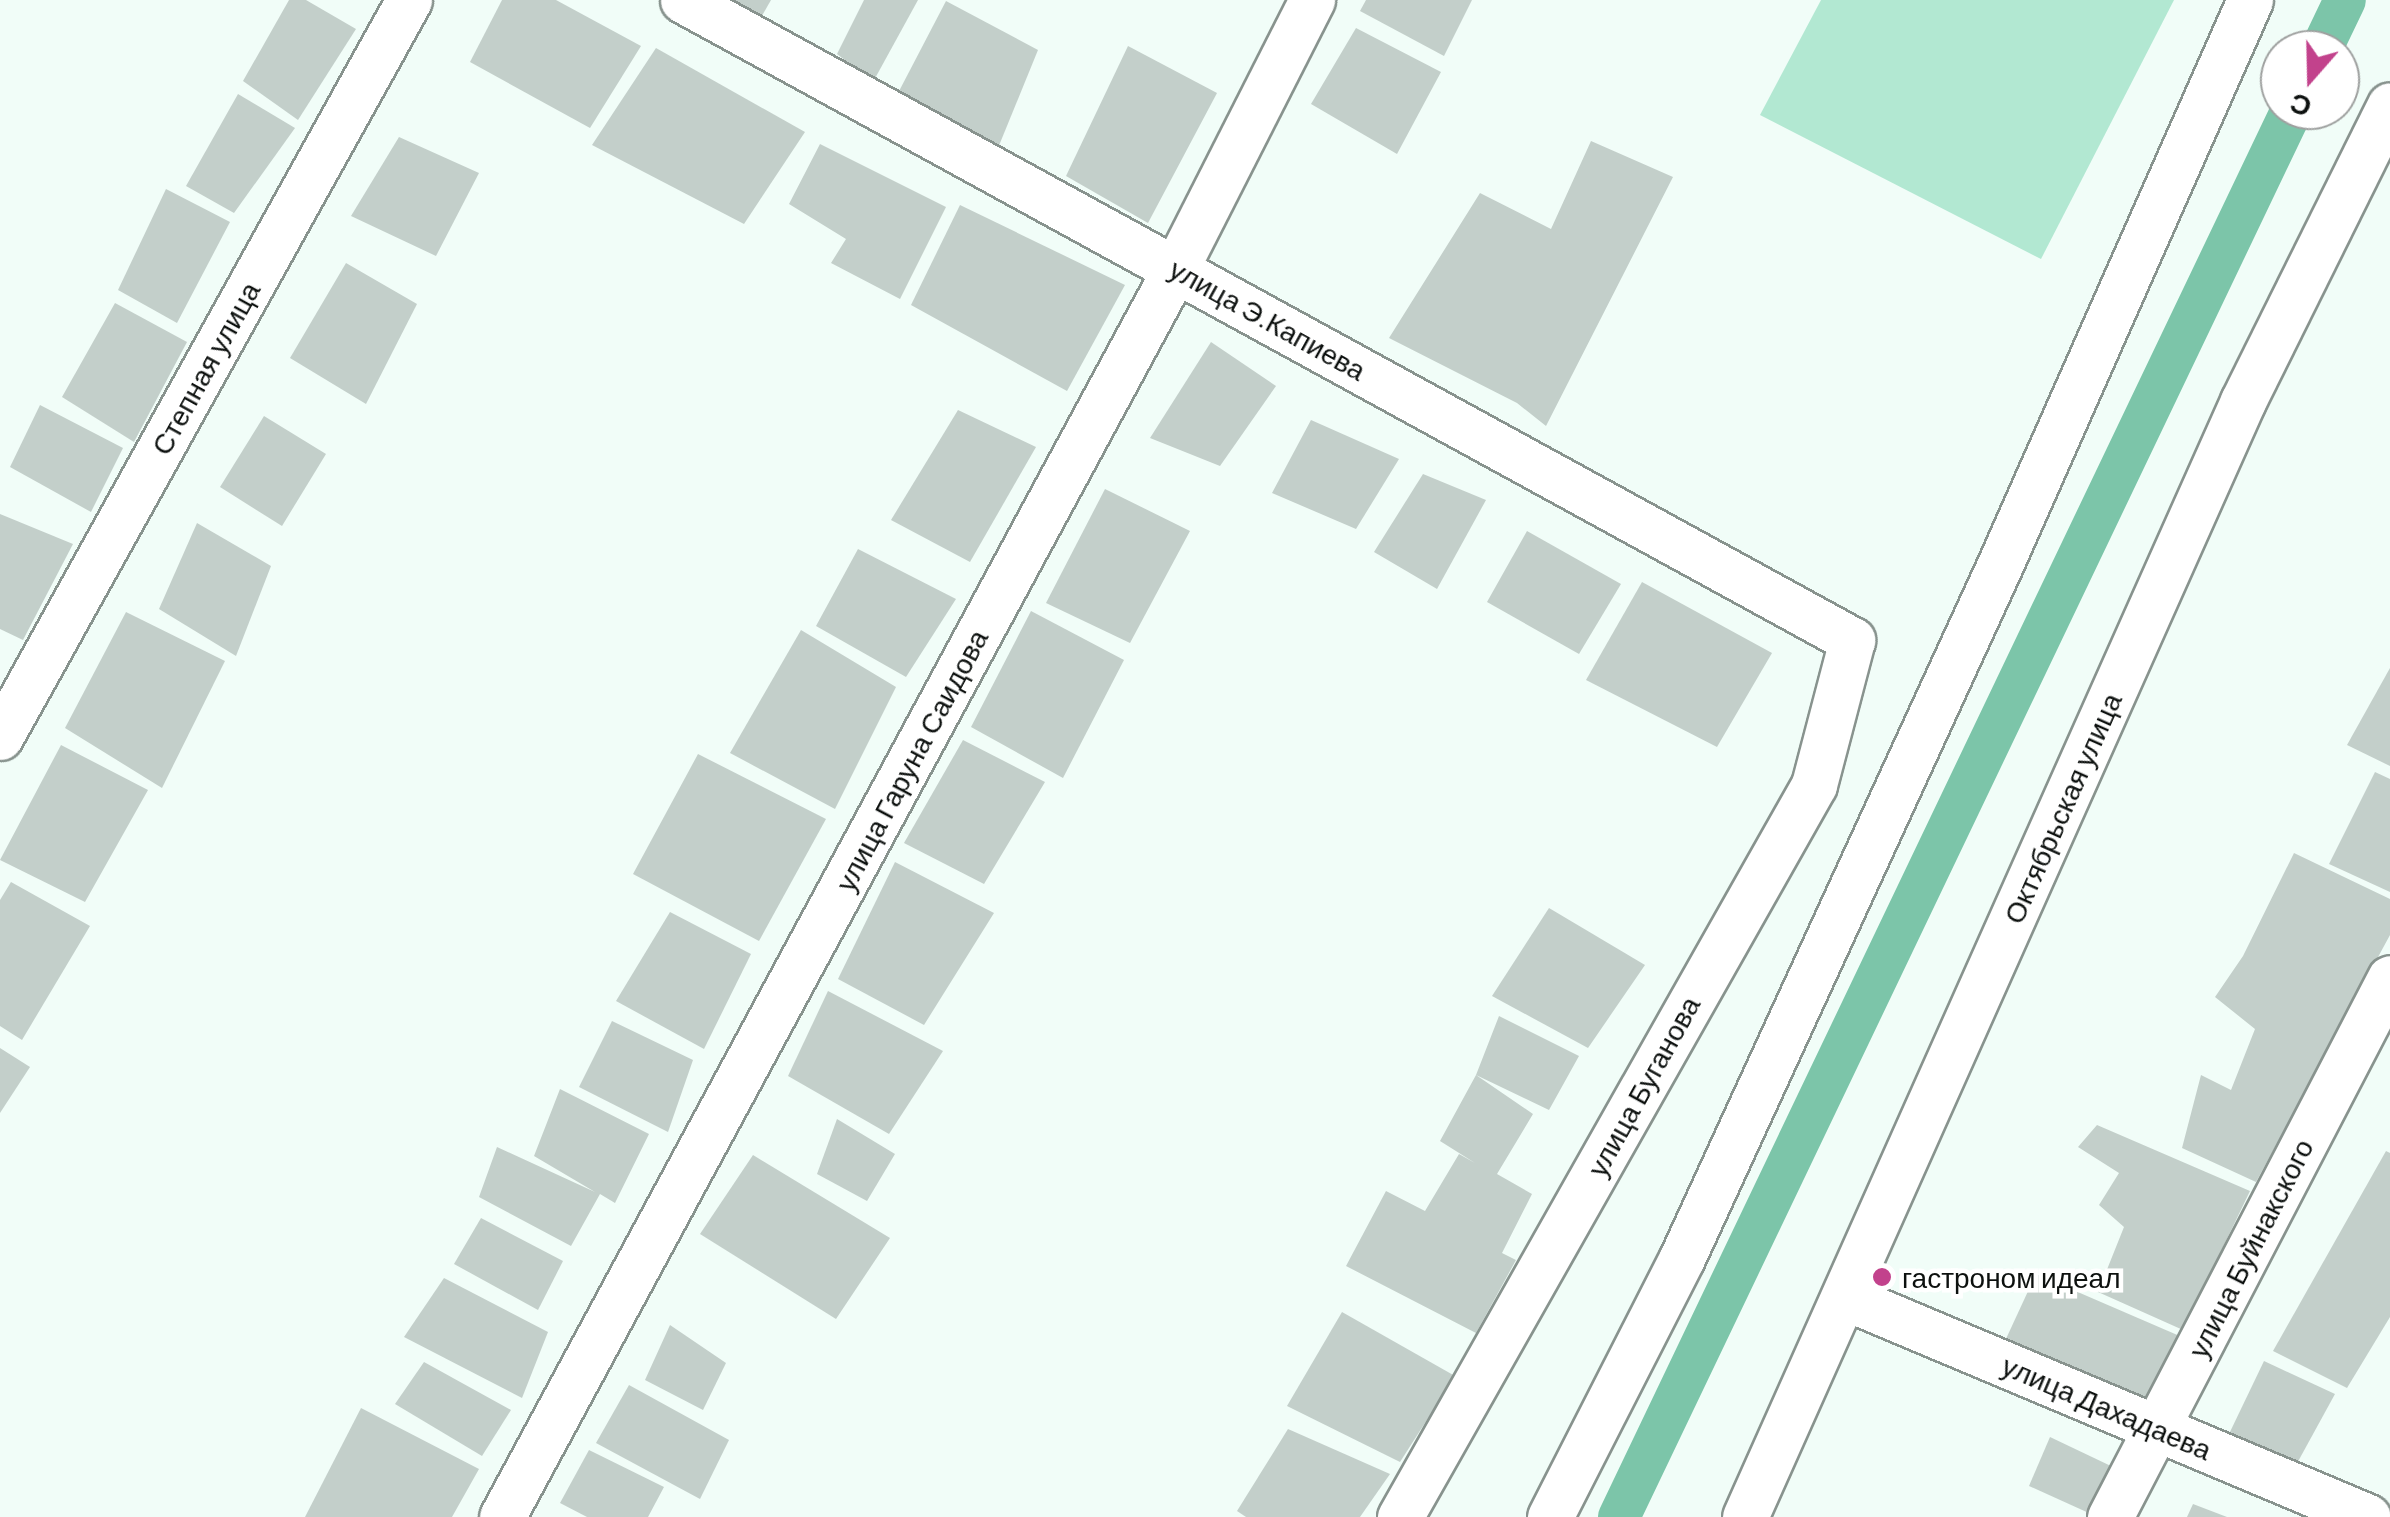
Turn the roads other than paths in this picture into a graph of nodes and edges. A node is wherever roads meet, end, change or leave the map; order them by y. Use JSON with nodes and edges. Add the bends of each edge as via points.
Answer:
{"nodes":[{"id":1,"x":409,"y":0,"type":"edge"},
{"id":2,"x":682,"y":0,"type":"edge"},
{"id":3,"x":1312,"y":0,"type":"edge"},
{"id":4,"x":2250,"y":0,"type":"edge"},
{"id":5,"x":2390,"y":105,"type":"edge"},
{"id":6,"x":1176,"y":268,"type":"junction"},
{"id":7,"x":1852,"y":640,"type":"joint"},
{"id":8,"x":0,"y":736,"type":"edge"},
{"id":9,"x":2390,"y":978,"type":"edge"},
{"id":10,"x":1845,"y":1297,"type":"junction"},
{"id":11,"x":2156,"y":1427,"type":"junction"},
{"id":12,"x":502,"y":1517,"type":"edge"},
{"id":13,"x":1400,"y":1517,"type":"edge"},
{"id":14,"x":1550,"y":1517,"type":"edge"},
{"id":15,"x":1745,"y":1517,"type":"edge"},
{"id":16,"x":2110,"y":1517,"type":"edge"},
{"id":17,"x":2368,"y":1517,"type":"edge"}],
"edges":[{"from":1,"to":8,"type":"street","name":"Степная улица"},
{"from":2,"to":6,"type":"street","name":"улица Э.Капиева"},
{"from":3,"to":6,"type":"street","name":"улица Гаруна Саидова"},
{"from":4,"to":14,"type":"street","via":[[2000,567],[1682,1258]]},
{"from":5,"to":10,"type":"street","name":"Октябрьская улица","via":[[2243,401]]},
{"from":6,"to":7,"type":"street","name":"улица Э.Капиева"},
{"from":6,"to":12,"type":"street","name":"улица Гаруна Саидова"},
{"from":7,"to":13,"type":"street","name":"улица Буганова","via":[[1814,784]]},
{"from":9,"to":11,"type":"street","name":"улица Буйнакского"},
{"from":10,"to":11,"type":"street","name":"улица Дахадаева"},
{"from":10,"to":15,"type":"street","name":"Октябрьская улица"},
{"from":11,"to":16,"type":"street","name":"улица Буйнакского"},
{"from":11,"to":17,"type":"street","name":"улица Дахадаева"}]}
